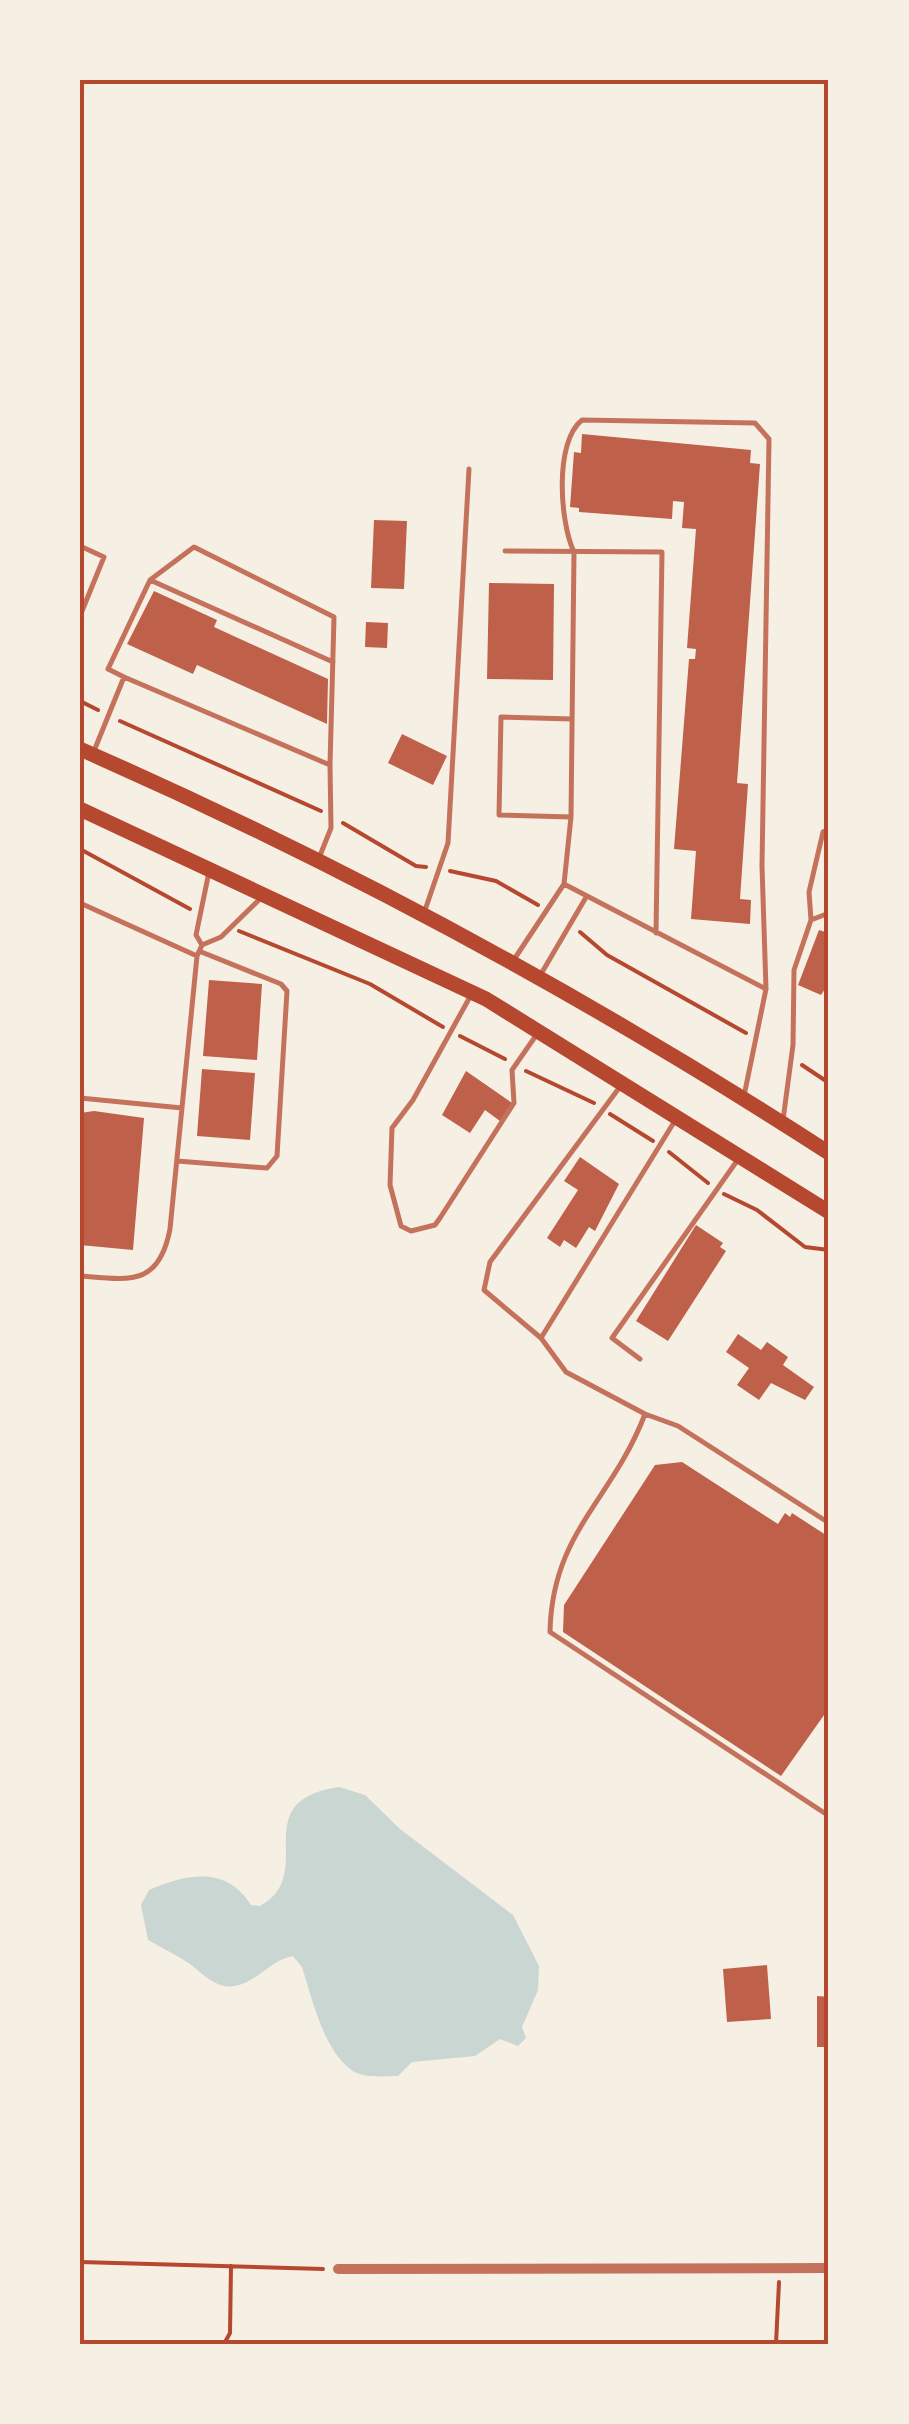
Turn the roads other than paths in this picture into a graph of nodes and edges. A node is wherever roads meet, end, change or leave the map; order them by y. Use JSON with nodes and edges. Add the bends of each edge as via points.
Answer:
{"nodes":[{"id":1,"x":469,"y":469,"type":"dead end"},
{"id":2,"x":80,"y":546,"type":"edge"},
{"id":3,"x":505,"y":550,"type":"dead end"},
{"id":4,"x":574,"y":552,"type":"junction"},
{"id":5,"x":150,"y":580,"type":"junction"},
{"id":6,"x":80,"y":616,"type":"edge"},
{"id":7,"x":334,"y":662,"type":"junction"},
{"id":8,"x":124,"y":677,"type":"junction"},
{"id":9,"x":572,"y":719,"type":"junction"},
{"id":10,"x":86,"y":751,"type":"edge"},
{"id":11,"x":330,"y":766,"type":"junction"},
{"id":12,"x":80,"y":809,"type":"edge"},
{"id":13,"x":571,"y":817,"type":"junction"},
{"id":14,"x":829,"y":830,"type":"edge"},
{"id":15,"x":318,"y":860,"type":"junction"},
{"id":16,"x":210,"y":869,"type":"junction"},
{"id":17,"x":564,"y":884,"type":"junction"},
{"id":18,"x":264,"y":895,"type":"junction"},
{"id":19,"x":585,"y":899,"type":"junction"},
{"id":20,"x":80,"y":902,"type":"edge"},
{"id":21,"x":829,"y":912,"type":"edge"},
{"id":22,"x":423,"y":916,"type":"junction"},
{"id":23,"x":811,"y":920,"type":"junction"},
{"id":24,"x":656,"y":933,"type":"junction"},
{"id":25,"x":199,"y":951,"type":"junction"},
{"id":26,"x":512,"y":964,"type":"junction"},
{"id":27,"x":538,"y":978,"type":"junction"},
{"id":28,"x":766,"y":989,"type":"junction"},
{"id":29,"x":472,"y":992,"type":"junction"},
{"id":30,"x":539,"y":1031,"type":"junction"},
{"id":31,"x":624,"y":1082,"type":"junction"},
{"id":32,"x":80,"y":1098,"type":"edge"},
{"id":33,"x":743,"y":1098,"type":"junction"},
{"id":34,"x":182,"y":1108,"type":"junction"},
{"id":35,"x":678,"y":1115,"type":"junction"},
{"id":36,"x":782,"y":1124,"type":"junction"},
{"id":37,"x":829,"y":1154,"type":"edge"},
{"id":38,"x":741,"y":1155,"type":"junction"},
{"id":39,"x":177,"y":1160,"type":"junction"},
{"id":40,"x":829,"y":1212,"type":"edge"},
{"id":41,"x":80,"y":1276,"type":"edge"},
{"id":42,"x":541,"y":1338,"type":"junction"},
{"id":43,"x":640,"y":1359,"type":"dead end"},
{"id":44,"x":645,"y":1414,"type":"junction"},
{"id":45,"x":829,"y":1523,"type":"edge"},
{"id":46,"x":829,"y":1816,"type":"edge"},
{"id":47,"x":829,"y":2268,"type":"edge"},
{"id":48,"x":338,"y":2269,"type":"road end"}],
"edges":[{"from":1,"to":22,"type":"lane","via":[[448,843]]},
{"from":2,"to":6,"type":"lane","via":[[104,557]]},
{"from":3,"to":4,"type":"lane"},
{"from":4,"to":9,"type":"lane"},
{"from":4,"to":24,"type":"lane","via":[[662,552]]},
{"from":4,"to":28,"type":"lane","via":[[564,532],[564,458],[582,420],[755,423],[768,433]]},
{"from":5,"to":7,"type":"lane"},
{"from":5,"to":7,"type":"lane","via":[[194,547],[334,617]]},
{"from":5,"to":8,"type":"lane","via":[[108,669]]},
{"from":7,"to":11,"type":"lane"},
{"from":8,"to":10,"type":"lane"},
{"from":8,"to":11,"type":"lane"},
{"from":9,"to":13,"type":"lane"},
{"from":9,"to":13,"type":"lane","via":[[501,717],[499,815]]},
{"from":10,"to":15,"type":"main road"},
{"from":11,"to":15,"type":"lane","via":[[331,828]]},
{"from":12,"to":16,"type":"main road"},
{"from":13,"to":17,"type":"lane"},
{"from":14,"to":23,"type":"lane","via":[[822,832],[809,892]]},
{"from":15,"to":22,"type":"main road"},
{"from":16,"to":18,"type":"main road"},
{"from":16,"to":25,"type":"lane","via":[[196,935]]},
{"from":17,"to":19,"type":"lane"},
{"from":17,"to":26,"type":"lane"},
{"from":18,"to":25,"type":"lane"},
{"from":18,"to":29,"type":"main road"},
{"from":19,"to":24,"type":"lane"},
{"from":19,"to":27,"type":"lane"},
{"from":20,"to":25,"type":"lane"},
{"from":21,"to":23,"type":"lane"},
{"from":22,"to":26,"type":"main road"},
{"from":23,"to":36,"type":"lane","via":[[794,970]]},
{"from":24,"to":28,"type":"lane"},
{"from":25,"to":34,"type":"lane"},
{"from":25,"to":39,"type":"lane","via":[[287,991],[277,1156],[266,1168]]},
{"from":26,"to":27,"type":"main road"},
{"from":27,"to":33,"type":"main road"},
{"from":28,"to":33,"type":"lane"},
{"from":29,"to":30,"type":"main road"},
{"from":29,"to":30,"type":"lane","via":[[392,1128],[393,1208],[410,1232],[434,1225],[500,1126],[514,1103],[510,1081],[516,1065]]},
{"from":30,"to":31,"type":"main road"},
{"from":31,"to":35,"type":"main road"},
{"from":31,"to":42,"type":"lane","via":[[482,1279],[484,1290]]},
{"from":32,"to":34,"type":"lane"},
{"from":33,"to":36,"type":"main road"},
{"from":34,"to":39,"type":"lane"},
{"from":35,"to":38,"type":"main road"},
{"from":35,"to":42,"type":"lane"},
{"from":36,"to":37,"type":"main road"},
{"from":38,"to":40,"type":"main road"},
{"from":38,"to":43,"type":"lane","via":[[612,1338]]},
{"from":39,"to":41,"type":"lane","via":[[170,1229],[158,1265],[142,1277]]},
{"from":42,"to":44,"type":"lane","via":[[566,1372]]},
{"from":44,"to":45,"type":"lane","via":[[678,1426]]},
{"from":44,"to":46,"type":"lane","via":[[631,1451],[566,1548],[553,1584],[550,1632]]},
{"from":47,"to":48,"type":"street"}]}
